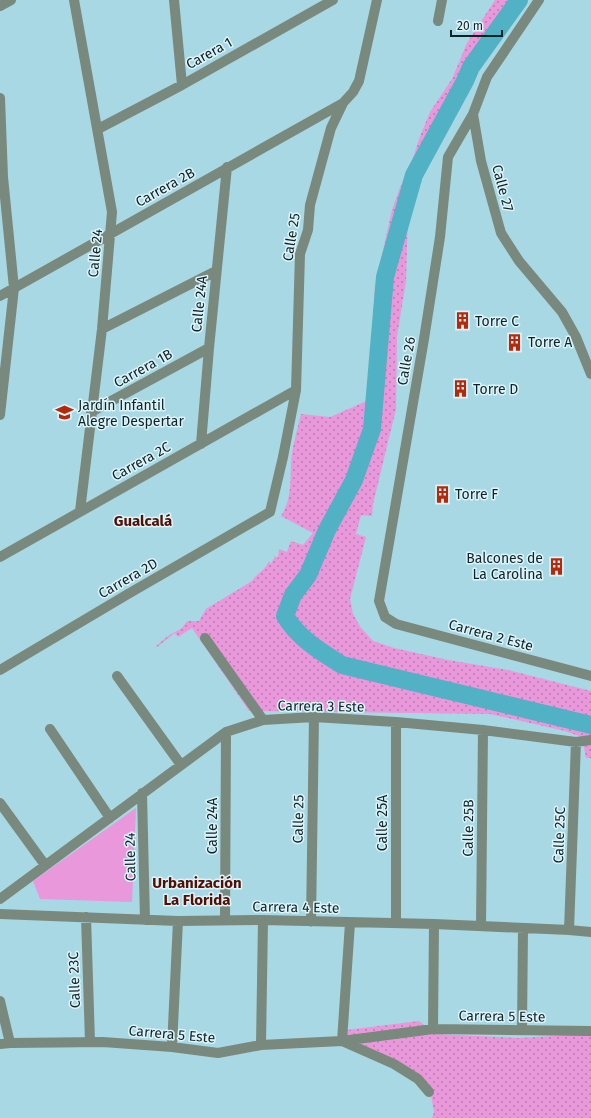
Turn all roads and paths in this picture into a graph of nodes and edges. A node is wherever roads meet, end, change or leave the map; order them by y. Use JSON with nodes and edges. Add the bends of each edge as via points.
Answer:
{"nodes":[{"id":1,"x":11,"y":0,"type":"edge"},
{"id":2,"x":74,"y":0,"type":"edge"},
{"id":3,"x":174,"y":0,"type":"edge"},
{"id":4,"x":333,"y":0,"type":"edge"},
{"id":5,"x":377,"y":0,"type":"edge"},
{"id":6,"x":442,"y":0,"type":"edge"},
{"id":7,"x":539,"y":0,"type":"edge"},
{"id":8,"x":1,"y":4,"type":"edge"},
{"id":9,"x":438,"y":21,"type":"dead end"},
{"id":10,"x":182,"y":85,"type":"junction"},
{"id":11,"x":0,"y":98,"type":"edge"},
{"id":12,"x":343,"y":103,"type":"junction"},
{"id":13,"x":473,"y":114,"type":"junction"},
{"id":14,"x":98,"y":129,"type":"junction"},
{"id":15,"x":227,"y":168,"type":"junction"},
{"id":16,"x":1,"y":178,"type":"edge"},
{"id":17,"x":111,"y":233,"type":"junction"},
{"id":18,"x":216,"y":271,"type":"junction"},
{"id":19,"x":14,"y":288,"type":"junction"},
{"id":20,"x":0,"y":296,"type":"edge"},
{"id":21,"x":102,"y":329,"type":"junction"},
{"id":22,"x":208,"y":348,"type":"junction"},
{"id":23,"x":591,"y":374,"type":"edge"},
{"id":24,"x":296,"y":390,"type":"junction"},
{"id":25,"x":1,"y":400,"type":"edge"},
{"id":26,"x":91,"y":412,"type":"junction"},
{"id":27,"x":0,"y":414,"type":"edge"},
{"id":28,"x":201,"y":444,"type":"junction"},
{"id":29,"x":80,"y":511,"type":"junction"},
{"id":30,"x":270,"y":512,"type":"joint"},
{"id":31,"x":0,"y":557,"type":"edge"},
{"id":32,"x":385,"y":617,"type":"joint"},
{"id":33,"x":205,"y":638,"type":"dead end"},
{"id":34,"x":0,"y":670,"type":"edge"},
{"id":35,"x":117,"y":676,"type":"dead end"},
{"id":36,"x":591,"y":676,"type":"edge"},
{"id":37,"x":314,"y":717,"type":"junction"},
{"id":38,"x":263,"y":720,"type":"junction"},
{"id":39,"x":396,"y":722,"type":"junction"},
{"id":40,"x":50,"y":729,"type":"dead end"},
{"id":41,"x":483,"y":730,"type":"junction"},
{"id":42,"x":226,"y":732,"type":"junction"},
{"id":43,"x":591,"y":740,"type":"edge"},
{"id":44,"x":576,"y":742,"type":"junction"},
{"id":45,"x":182,"y":765,"type":"junction"},
{"id":46,"x":142,"y":793,"type":"junction"},
{"id":47,"x":0,"y":803,"type":"edge"},
{"id":48,"x":110,"y":818,"type":"junction"},
{"id":49,"x":45,"y":865,"type":"junction"},
{"id":50,"x":0,"y":899,"type":"edge"},
{"id":51,"x":0,"y":914,"type":"edge"},
{"id":52,"x":86,"y":917,"type":"junction"},
{"id":53,"x":145,"y":920,"type":"junction"},
{"id":54,"x":226,"y":920,"type":"junction"},
{"id":55,"x":263,"y":920,"type":"junction"},
{"id":56,"x":178,"y":921,"type":"junction"},
{"id":57,"x":311,"y":922,"type":"junction"},
{"id":58,"x":350,"y":923,"type":"junction"},
{"id":59,"x":396,"y":923,"type":"junction"},
{"id":60,"x":434,"y":924,"type":"junction"},
{"id":61,"x":480,"y":926,"type":"junction"},
{"id":62,"x":523,"y":929,"type":"junction"},
{"id":63,"x":569,"y":930,"type":"junction"},
{"id":64,"x":591,"y":932,"type":"edge"},
{"id":65,"x":0,"y":1001,"type":"edge"},
{"id":66,"x":433,"y":1029,"type":"junction"},
{"id":67,"x":522,"y":1030,"type":"junction"},
{"id":68,"x":591,"y":1031,"type":"edge"},
{"id":69,"x":342,"y":1040,"type":"junction"},
{"id":70,"x":90,"y":1042,"type":"junction"},
{"id":71,"x":5,"y":1044,"type":"edge"},
{"id":72,"x":261,"y":1045,"type":"junction"},
{"id":73,"x":172,"y":1047,"type":"junction"},
{"id":74,"x":429,"y":1092,"type":"dead end"}],
"edges":[{"from":1,"to":8,"type":"street"},
{"from":2,"to":14,"type":"street","name":"Calle 24"},
{"from":3,"to":10,"type":"street"},
{"from":4,"to":10,"type":"street","name":"Carera 1"},
{"from":5,"to":12,"type":"street","name":"Calle 25","via":[[359,81]]},
{"from":6,"to":9,"type":"street"},
{"from":7,"to":13,"type":"street","via":[[487,77]]},
{"from":10,"to":14,"type":"street","name":"Carera 1"},
{"from":11,"to":16,"type":"street"},
{"from":12,"to":15,"type":"street","name":"Carrera 2B"},
{"from":12,"to":24,"type":"street","name":"Calle 25","via":[[326,143],[310,205],[308,230],[300,254]]},
{"from":13,"to":23,"type":"street","name":"Calle 27","via":[[481,161],[501,233],[519,261],[562,312],[576,337]]},
{"from":13,"to":32,"type":"street","name":"Calle 26","via":[[448,157],[440,237],[379,601]]},
{"from":14,"to":17,"type":"street","name":"Calle 24","via":[[112,212]]},
{"from":15,"to":17,"type":"street","name":"Carrera 2B"},
{"from":15,"to":18,"type":"street","name":"Calle 24A"},
{"from":16,"to":19,"type":"street"},
{"from":17,"to":19,"type":"street","name":"Carrera 2B"},
{"from":17,"to":21,"type":"street","name":"Calle 24"},
{"from":18,"to":21,"type":"street"},
{"from":18,"to":22,"type":"street","name":"Calle 24A"},
{"from":19,"to":20,"type":"street","name":"Carrera 2B"},
{"from":19,"to":25,"type":"street"},
{"from":21,"to":26,"type":"street","name":"Calle 24"},
{"from":22,"to":26,"type":"street","name":"Carrera 1B"},
{"from":22,"to":28,"type":"street","name":"Calle 24A"},
{"from":24,"to":28,"type":"street","name":"Carrera 2C"},
{"from":24,"to":30,"type":"street","name":"Calle 25"},
{"from":25,"to":27,"type":"street"},
{"from":26,"to":29,"type":"street","name":"Calle 24"},
{"from":28,"to":29,"type":"street","name":"Carrera 2C"},
{"from":29,"to":31,"type":"street","name":"Carrera 2C"},
{"from":30,"to":34,"type":"street","name":"Carrera 2D"},
{"from":32,"to":36,"type":"street","name":"Carrera 2 Este","via":[[396,624]]},
{"from":33,"to":38,"type":"street"},
{"from":35,"to":45,"type":"street"},
{"from":37,"to":38,"type":"street","name":"Carrera 3 Este"},
{"from":37,"to":39,"type":"street","name":"Carrera 3 Este"},
{"from":37,"to":57,"type":"street","name":"Calle 25"},
{"from":38,"to":42,"type":"street","name":"Carrera 3 Este"},
{"from":39,"to":41,"type":"street","name":"Carrera 3 Este"},
{"from":39,"to":59,"type":"street","name":"Calle 25A"},
{"from":40,"to":48,"type":"street","name":"Calle 24"},
{"from":41,"to":44,"type":"street","name":"Carrera 3 Este"},
{"from":41,"to":61,"type":"street","name":"Calle 25B"},
{"from":42,"to":45,"type":"street","name":"Carrera 3 Este"},
{"from":42,"to":54,"type":"street","name":"Calle 24A"},
{"from":43,"to":44,"type":"street","name":"Carrera 3 Este"},
{"from":44,"to":63,"type":"street","name":"Calle 25C"},
{"from":45,"to":46,"type":"street","name":"Carrera 3 Este"},
{"from":46,"to":48,"type":"street","name":"Carrera 3 Este"},
{"from":46,"to":53,"type":"street","name":"Calle 24"},
{"from":47,"to":49,"type":"street"},
{"from":48,"to":49,"type":"street","name":"Carrera 3 Este"},
{"from":49,"to":50,"type":"street","name":"Carrera 3 Este"},
{"from":51,"to":52,"type":"street","name":"Carrera 4 Este"},
{"from":52,"to":53,"type":"street","name":"Carrera 4 Este"},
{"from":52,"to":70,"type":"street","name":"Calle 23C"},
{"from":53,"to":56,"type":"street","name":"Carrera 4 Este"},
{"from":54,"to":55,"type":"street","name":"Carrera 4 Este"},
{"from":54,"to":56,"type":"street","name":"Carrera 4 Este"},
{"from":55,"to":57,"type":"street","name":"Carrera 4 Este"},
{"from":55,"to":72,"type":"street"},
{"from":56,"to":73,"type":"street"},
{"from":57,"to":58,"type":"street","name":"Carrera 4 Este"},
{"from":58,"to":59,"type":"street","name":"Carrera 4 Este"},
{"from":58,"to":69,"type":"street"},
{"from":59,"to":60,"type":"street","name":"Carrera 4 Este"},
{"from":60,"to":61,"type":"street","name":"Carrera 4 Este"},
{"from":60,"to":66,"type":"street"},
{"from":61,"to":62,"type":"street","name":"Carrera 4 Este"},
{"from":62,"to":63,"type":"street","name":"Carrera 4 Este"},
{"from":62,"to":67,"type":"street"},
{"from":63,"to":64,"type":"street","name":"Carrera 4 Este"},
{"from":65,"to":71,"type":"street"},
{"from":66,"to":67,"type":"street","name":"Carrera 5 Este"},
{"from":66,"to":69,"type":"street","name":"Carrera 5 Este"},
{"from":67,"to":68,"type":"street","name":"Carrera 5 Este"},
{"from":69,"to":72,"type":"street","name":"Carrera 5 Este"},
{"from":69,"to":74,"type":"street","name":"Carrera 5 Este","via":[[394,1064],[418,1079]]},
{"from":70,"to":71,"type":"street","name":"Carrera 5 Este"},
{"from":70,"to":73,"type":"street","name":"Carrera 5 Este"},
{"from":72,"to":73,"type":"street","name":"Carrera 5 Este","via":[[218,1052]]}]}
